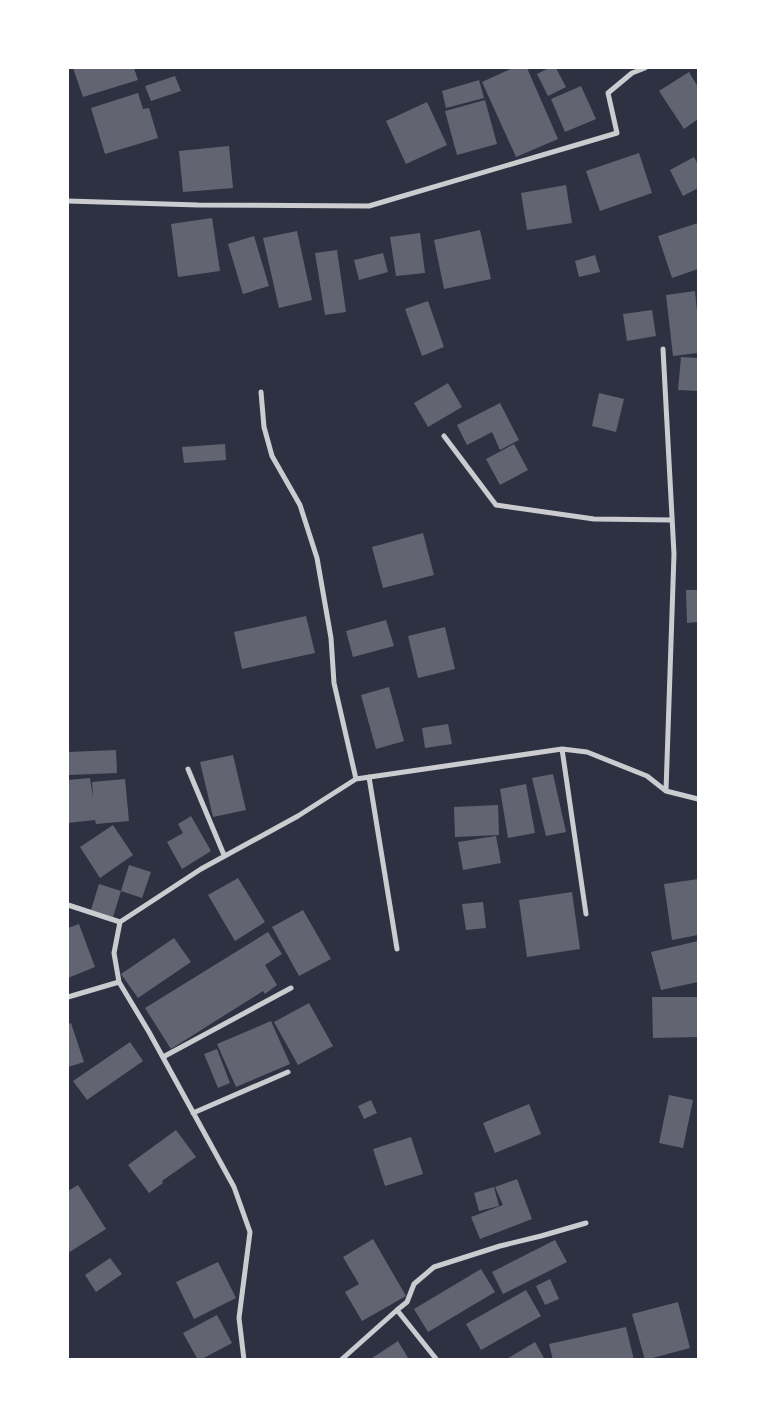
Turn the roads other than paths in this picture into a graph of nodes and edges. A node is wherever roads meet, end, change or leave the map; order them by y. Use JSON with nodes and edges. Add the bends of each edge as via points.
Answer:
{"nodes":[{"id":1,"x":645,"y":68,"type":"edge"},
{"id":2,"x":68,"y":201,"type":"edge"},
{"id":3,"x":663,"y":349,"type":"dead end"},
{"id":4,"x":261,"y":392,"type":"dead end"},
{"id":5,"x":444,"y":436,"type":"dead end"},
{"id":6,"x":672,"y":520,"type":"junction"},
{"id":7,"x":562,"y":750,"type":"junction"},
{"id":8,"x":188,"y":769,"type":"dead end"},
{"id":9,"x":369,"y":777,"type":"junction"},
{"id":10,"x":356,"y":779,"type":"junction"},
{"id":11,"x":666,"y":791,"type":"junction"},
{"id":12,"x":698,"y":799,"type":"edge"},
{"id":13,"x":224,"y":856,"type":"junction"},
{"id":14,"x":68,"y":905,"type":"edge"},
{"id":15,"x":586,"y":914,"type":"dead end"},
{"id":16,"x":120,"y":922,"type":"junction"},
{"id":17,"x":397,"y":949,"type":"dead end"},
{"id":18,"x":119,"y":982,"type":"junction"},
{"id":19,"x":291,"y":988,"type":"dead end"},
{"id":20,"x":68,"y":997,"type":"edge"},
{"id":21,"x":163,"y":1057,"type":"junction"},
{"id":22,"x":288,"y":1072,"type":"dead end"},
{"id":23,"x":193,"y":1113,"type":"junction"},
{"id":24,"x":586,"y":1223,"type":"dead end"},
{"id":25,"x":396,"y":1310,"type":"junction"},
{"id":26,"x":244,"y":1360,"type":"edge"},
{"id":27,"x":341,"y":1360,"type":"edge"},
{"id":28,"x":437,"y":1360,"type":"edge"}],
"edges":[{"from":1,"to":2,"type":"street","via":[[632,73],[608,94],[617,133],[369,206]]},
{"from":3,"to":6,"type":"street"},
{"from":4,"to":10,"type":"street","via":[[264,427],[272,456],[300,504],[317,558],[334,683]]},
{"from":5,"to":6,"type":"street","via":[[496,505],[594,519]]},
{"from":6,"to":11,"type":"street","via":[[674,554]]},
{"from":7,"to":9,"type":"street"},
{"from":7,"to":11,"type":"street","via":[[587,752],[647,776]]},
{"from":7,"to":15,"type":"street"},
{"from":8,"to":13,"type":"street"},
{"from":9,"to":10,"type":"street"},
{"from":9,"to":17,"type":"street"},
{"from":10,"to":13,"type":"street","via":[[298,816]]},
{"from":11,"to":12,"type":"street"},
{"from":13,"to":16,"type":"street"},
{"from":14,"to":16,"type":"street"},
{"from":16,"to":18,"type":"street","via":[[114,953]]},
{"from":18,"to":20,"type":"street"},
{"from":18,"to":21,"type":"street"},
{"from":19,"to":21,"type":"street"},
{"from":21,"to":23,"type":"street"},
{"from":22,"to":23,"type":"street"},
{"from":23,"to":26,"type":"street","via":[[234,1187],[250,1232],[239,1318]]},
{"from":24,"to":25,"type":"street","via":[[434,1267],[414,1284],[407,1302]]},
{"from":25,"to":27,"type":"street"},
{"from":25,"to":28,"type":"street"}]}
